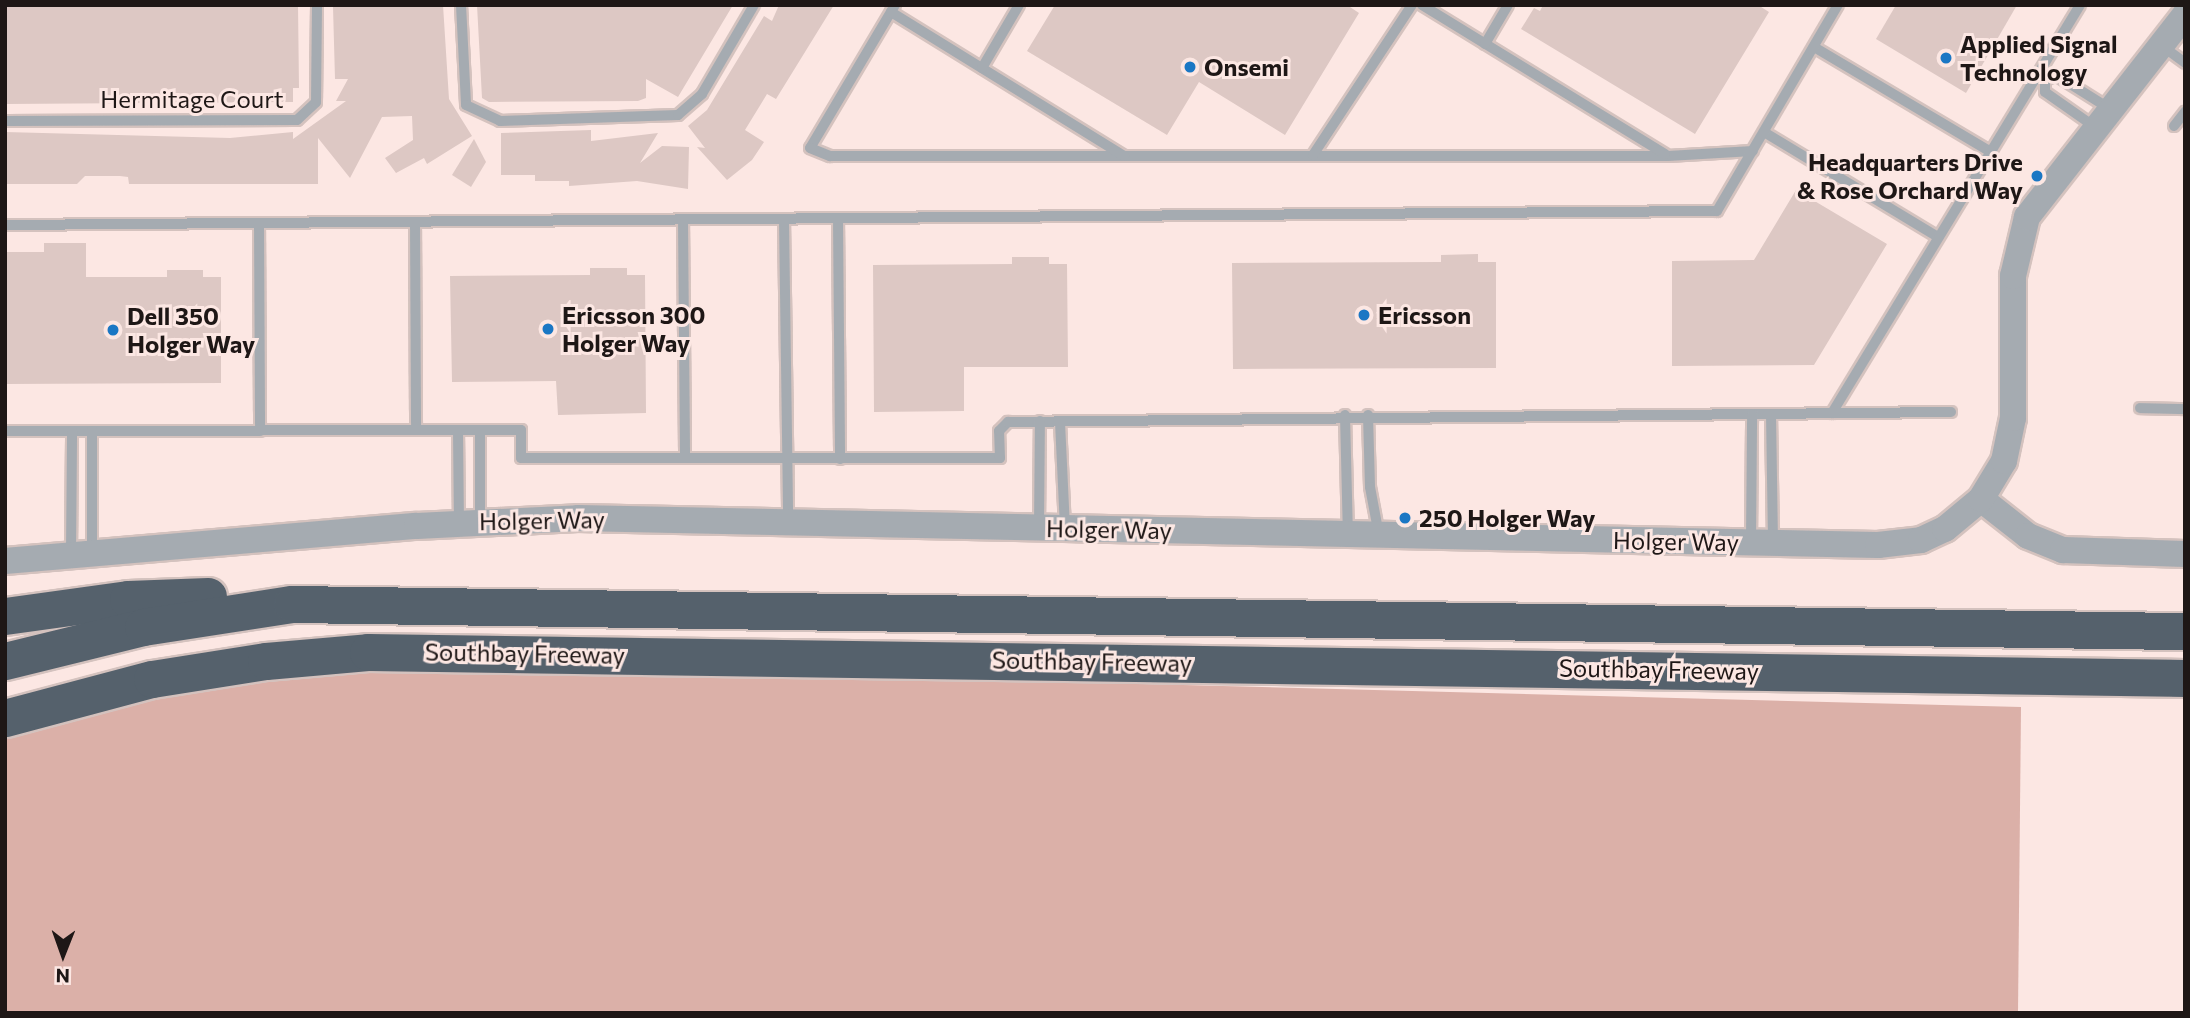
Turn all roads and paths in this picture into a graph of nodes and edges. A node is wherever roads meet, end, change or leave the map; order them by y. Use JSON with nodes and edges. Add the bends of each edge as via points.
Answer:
{"nodes":[{"id":1,"x":317,"y":5,"type":"edge"},
{"id":2,"x":461,"y":5,"type":"edge"},
{"id":3,"x":754,"y":5,"type":"edge"},
{"id":4,"x":1018,"y":5,"type":"edge"},
{"id":5,"x":1412,"y":5,"type":"edge"},
{"id":6,"x":1422,"y":5,"type":"edge"},
{"id":7,"x":1508,"y":5,"type":"edge"},
{"id":8,"x":1838,"y":5,"type":"edge"},
{"id":9,"x":2080,"y":5,"type":"edge"},
{"id":10,"x":893,"y":9,"type":"edge"},
{"id":11,"x":2185,"y":15,"type":"edge"},
{"id":12,"x":1485,"y":44,"type":"junction"},
{"id":13,"x":2161,"y":45,"type":"junction"},
{"id":14,"x":1814,"y":47,"type":"junction"},
{"id":15,"x":2185,"y":63,"type":"edge"},
{"id":16,"x":982,"y":68,"type":"junction"},
{"id":17,"x":2041,"y":78,"type":"junction"},
{"id":18,"x":2185,"y":112,"type":"edge"},
{"id":19,"x":2103,"y":118,"type":"junction"},
{"id":20,"x":5,"y":121,"type":"edge"},
{"id":21,"x":2174,"y":126,"type":"dead end"},
{"id":22,"x":1764,"y":132,"type":"junction"},
{"id":23,"x":1753,"y":151,"type":"junction"},
{"id":24,"x":1991,"y":152,"type":"junction"},
{"id":25,"x":1313,"y":155,"type":"junction"},
{"id":26,"x":1124,"y":156,"type":"junction"},
{"id":27,"x":1668,"y":156,"type":"junction"},
{"id":28,"x":838,"y":219,"type":"junction"},
{"id":29,"x":683,"y":220,"type":"junction"},
{"id":30,"x":784,"y":220,"type":"junction"},
{"id":31,"x":259,"y":223,"type":"junction"},
{"id":32,"x":415,"y":223,"type":"junction"},
{"id":33,"x":5,"y":226,"type":"edge"},
{"id":34,"x":1938,"y":237,"type":"junction"},
{"id":35,"x":2140,"y":408,"type":"dead end"},
{"id":36,"x":2185,"y":409,"type":"edge"},
{"id":37,"x":1951,"y":412,"type":"dead end"},
{"id":38,"x":1752,"y":414,"type":"junction"},
{"id":39,"x":1771,"y":414,"type":"junction"},
{"id":40,"x":1832,"y":414,"type":"junction"},
{"id":41,"x":1345,"y":415,"type":"junction"},
{"id":42,"x":1368,"y":415,"type":"junction"},
{"id":43,"x":1040,"y":421,"type":"junction"},
{"id":44,"x":1060,"y":422,"type":"junction"},
{"id":45,"x":260,"y":430,"type":"junction"},
{"id":46,"x":416,"y":430,"type":"junction"},
{"id":47,"x":458,"y":430,"type":"junction"},
{"id":48,"x":480,"y":430,"type":"junction"},
{"id":49,"x":5,"y":431,"type":"edge"},
{"id":50,"x":72,"y":431,"type":"junction"},
{"id":51,"x":92,"y":431,"type":"junction"},
{"id":52,"x":685,"y":458,"type":"junction"},
{"id":53,"x":788,"y":458,"type":"junction"},
{"id":54,"x":840,"y":458,"type":"junction"},
{"id":55,"x":1980,"y":499,"type":"junction"},
{"id":56,"x":470,"y":522,"type":"junction"},
{"id":57,"x":788,"y":522,"type":"junction"},
{"id":58,"x":1052,"y":527,"type":"junction"},
{"id":59,"x":1348,"y":534,"type":"junction"},
{"id":60,"x":1379,"y":535,"type":"junction"},
{"id":61,"x":1762,"y":543,"type":"junction"},
{"id":62,"x":81,"y":554,"type":"junction"},
{"id":63,"x":2185,"y":554,"type":"edge"},
{"id":64,"x":5,"y":561,"type":"edge"},
{"id":65,"x":292,"y":604,"type":"junction"},
{"id":66,"x":5,"y":616,"type":"edge"},
{"id":67,"x":2185,"y":631,"type":"edge"},
{"id":68,"x":779,"y":656,"type":"junction"},
{"id":69,"x":5,"y":661,"type":"edge"},
{"id":70,"x":2185,"y":678,"type":"edge"},
{"id":71,"x":5,"y":702,"type":"edge"},
{"id":72,"x":5,"y":718,"type":"edge"}],
"edges":[{"from":1,"to":20,"type":"lane","name":"Hermitage Court","via":[[316,102],[297,120]]},
{"from":2,"to":3,"type":"lane","via":[[466,105],[500,121],[678,115],[702,94]]},
{"from":4,"to":16,"type":"lane"},
{"from":5,"to":25,"type":"lane"},
{"from":6,"to":12,"type":"lane"},
{"from":7,"to":12,"type":"lane"},
{"from":8,"to":14,"type":"lane"},
{"from":9,"to":17,"type":"lane"},
{"from":10,"to":16,"type":"lane"},
{"from":10,"to":26,"type":"lane","via":[[810,148],[830,156]]},
{"from":11,"to":13,"type":"street"},
{"from":12,"to":27,"type":"lane"},
{"from":13,"to":15,"type":"lane"},
{"from":13,"to":19,"type":"street"},
{"from":14,"to":22,"type":"lane"},
{"from":14,"to":24,"type":"lane"},
{"from":16,"to":26,"type":"lane"},
{"from":17,"to":19,"type":"lane","via":[[2045,92]]},
{"from":17,"to":19,"type":"lane","via":[[2056,75]]},
{"from":17,"to":24,"type":"lane"},
{"from":18,"to":21,"type":"lane"},
{"from":19,"to":55,"type":"street","via":[[2038,201],[2016,246],[2011,440]]},
{"from":22,"to":23,"type":"lane"},
{"from":22,"to":34,"type":"lane"},
{"from":23,"to":27,"type":"lane"},
{"from":23,"to":28,"type":"lane","via":[[1717,211],[1696,213]]},
{"from":24,"to":34,"type":"lane"},
{"from":25,"to":26,"type":"lane"},
{"from":25,"to":27,"type":"lane"},
{"from":28,"to":30,"type":"lane"},
{"from":28,"to":54,"type":"lane"},
{"from":29,"to":30,"type":"lane"},
{"from":29,"to":32,"type":"lane"},
{"from":29,"to":52,"type":"lane"},
{"from":30,"to":53,"type":"lane"},
{"from":31,"to":32,"type":"lane"},
{"from":31,"to":33,"type":"lane"},
{"from":31,"to":45,"type":"lane"},
{"from":32,"to":46,"type":"lane"},
{"from":34,"to":40,"type":"lane"},
{"from":35,"to":36,"type":"lane"},
{"from":37,"to":40,"type":"lane"},
{"from":38,"to":39,"type":"lane"},
{"from":38,"to":42,"type":"lane"},
{"from":38,"to":61,"type":"lane"},
{"from":39,"to":40,"type":"lane"},
{"from":39,"to":61,"type":"lane"},
{"from":41,"to":42,"type":"lane"},
{"from":41,"to":44,"type":"lane"},
{"from":41,"to":59,"type":"lane"},
{"from":42,"to":60,"type":"lane","via":[[1370,487]]},
{"from":43,"to":44,"type":"lane"},
{"from":43,"to":54,"type":"lane","via":[[1008,422],[999,431],[1000,458]]},
{"from":43,"to":58,"type":"lane"},
{"from":44,"to":58,"type":"lane"},
{"from":45,"to":46,"type":"lane"},
{"from":45,"to":51,"type":"lane"},
{"from":46,"to":47,"type":"lane"},
{"from":47,"to":48,"type":"lane"},
{"from":47,"to":56,"type":"lane"},
{"from":48,"to":52,"type":"lane","via":[[521,429],[521,458]]},
{"from":48,"to":56,"type":"lane"},
{"from":49,"to":50,"type":"lane"},
{"from":50,"to":51,"type":"lane"},
{"from":50,"to":62,"type":"lane"},
{"from":51,"to":62,"type":"lane"},
{"from":52,"to":53,"type":"lane"},
{"from":53,"to":54,"type":"lane"},
{"from":53,"to":57,"type":"lane"},
{"from":55,"to":61,"type":"street","name":"Holger Way","via":[[1922,540],[1878,545]]},
{"from":55,"to":63,"type":"street","via":[[2028,537],[2063,550]]},
{"from":56,"to":57,"type":"street","name":"Holger Way"},
{"from":56,"to":62,"type":"street","name":"Holger Way"},
{"from":57,"to":58,"type":"street","name":"Holger Way"},
{"from":58,"to":59,"type":"street","name":"Holger Way"},
{"from":59,"to":60,"type":"street","name":"Holger Way"},
{"from":60,"to":61,"type":"street","name":"Holger Way"},
{"from":62,"to":64,"type":"street","name":"Holger Way"},
{"from":65,"to":66,"type":"highway","via":[[237,595],[128,599]]},
{"from":65,"to":67,"type":"highway","name":"Southbay Freeway"},
{"from":65,"to":69,"type":"highway","name":"Southbay Freeway","via":[[143,627]]},
{"from":68,"to":70,"type":"highway","name":"Southbay Freeway"},
{"from":68,"to":71,"type":"highway","via":[[742,643],[693,640],[312,638],[164,663]]},
{"from":68,"to":72,"type":"highway","name":"Southbay Freeway","via":[[368,652],[266,661],[152,680]]}]}
